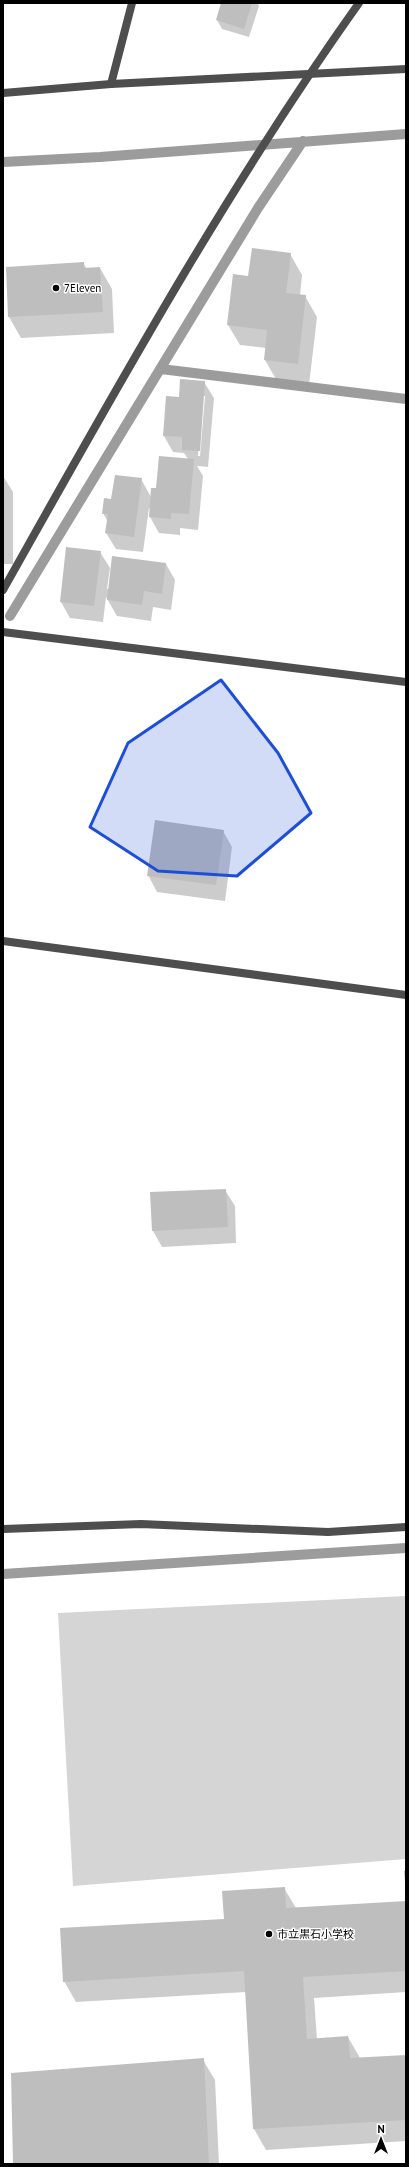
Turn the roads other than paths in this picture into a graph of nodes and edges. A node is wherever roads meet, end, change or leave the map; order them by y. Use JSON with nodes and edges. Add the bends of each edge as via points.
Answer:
{"nodes":[{"id":1,"x":132,"y":3,"type":"edge"},
{"id":2,"x":359,"y":3,"type":"edge"},
{"id":3,"x":406,"y":69,"type":"edge"},
{"id":4,"x":309,"y":73,"type":"junction"},
{"id":5,"x":111,"y":84,"type":"junction"},
{"id":6,"x":3,"y":92,"type":"edge"},
{"id":7,"x":3,"y":590,"type":"edge"},
{"id":8,"x":3,"y":632,"type":"edge"},
{"id":9,"x":406,"y":682,"type":"edge"},
{"id":10,"x":3,"y":941,"type":"edge"},
{"id":11,"x":406,"y":996,"type":"edge"},
{"id":12,"x":406,"y":1527,"type":"edge"},
{"id":13,"x":3,"y":1529,"type":"edge"}],
"edges":[{"from":1,"to":5,"type":"street"},
{"from":2,"to":4,"type":"street"},
{"from":3,"to":4,"type":"street"},
{"from":4,"to":5,"type":"street"},
{"from":4,"to":7,"type":"street","via":[[140,347]]},
{"from":5,"to":6,"type":"street"},
{"from":8,"to":9,"type":"street"},
{"from":10,"to":11,"type":"street"},
{"from":12,"to":13,"type":"street","via":[[328,1532],[141,1524]]}]}
